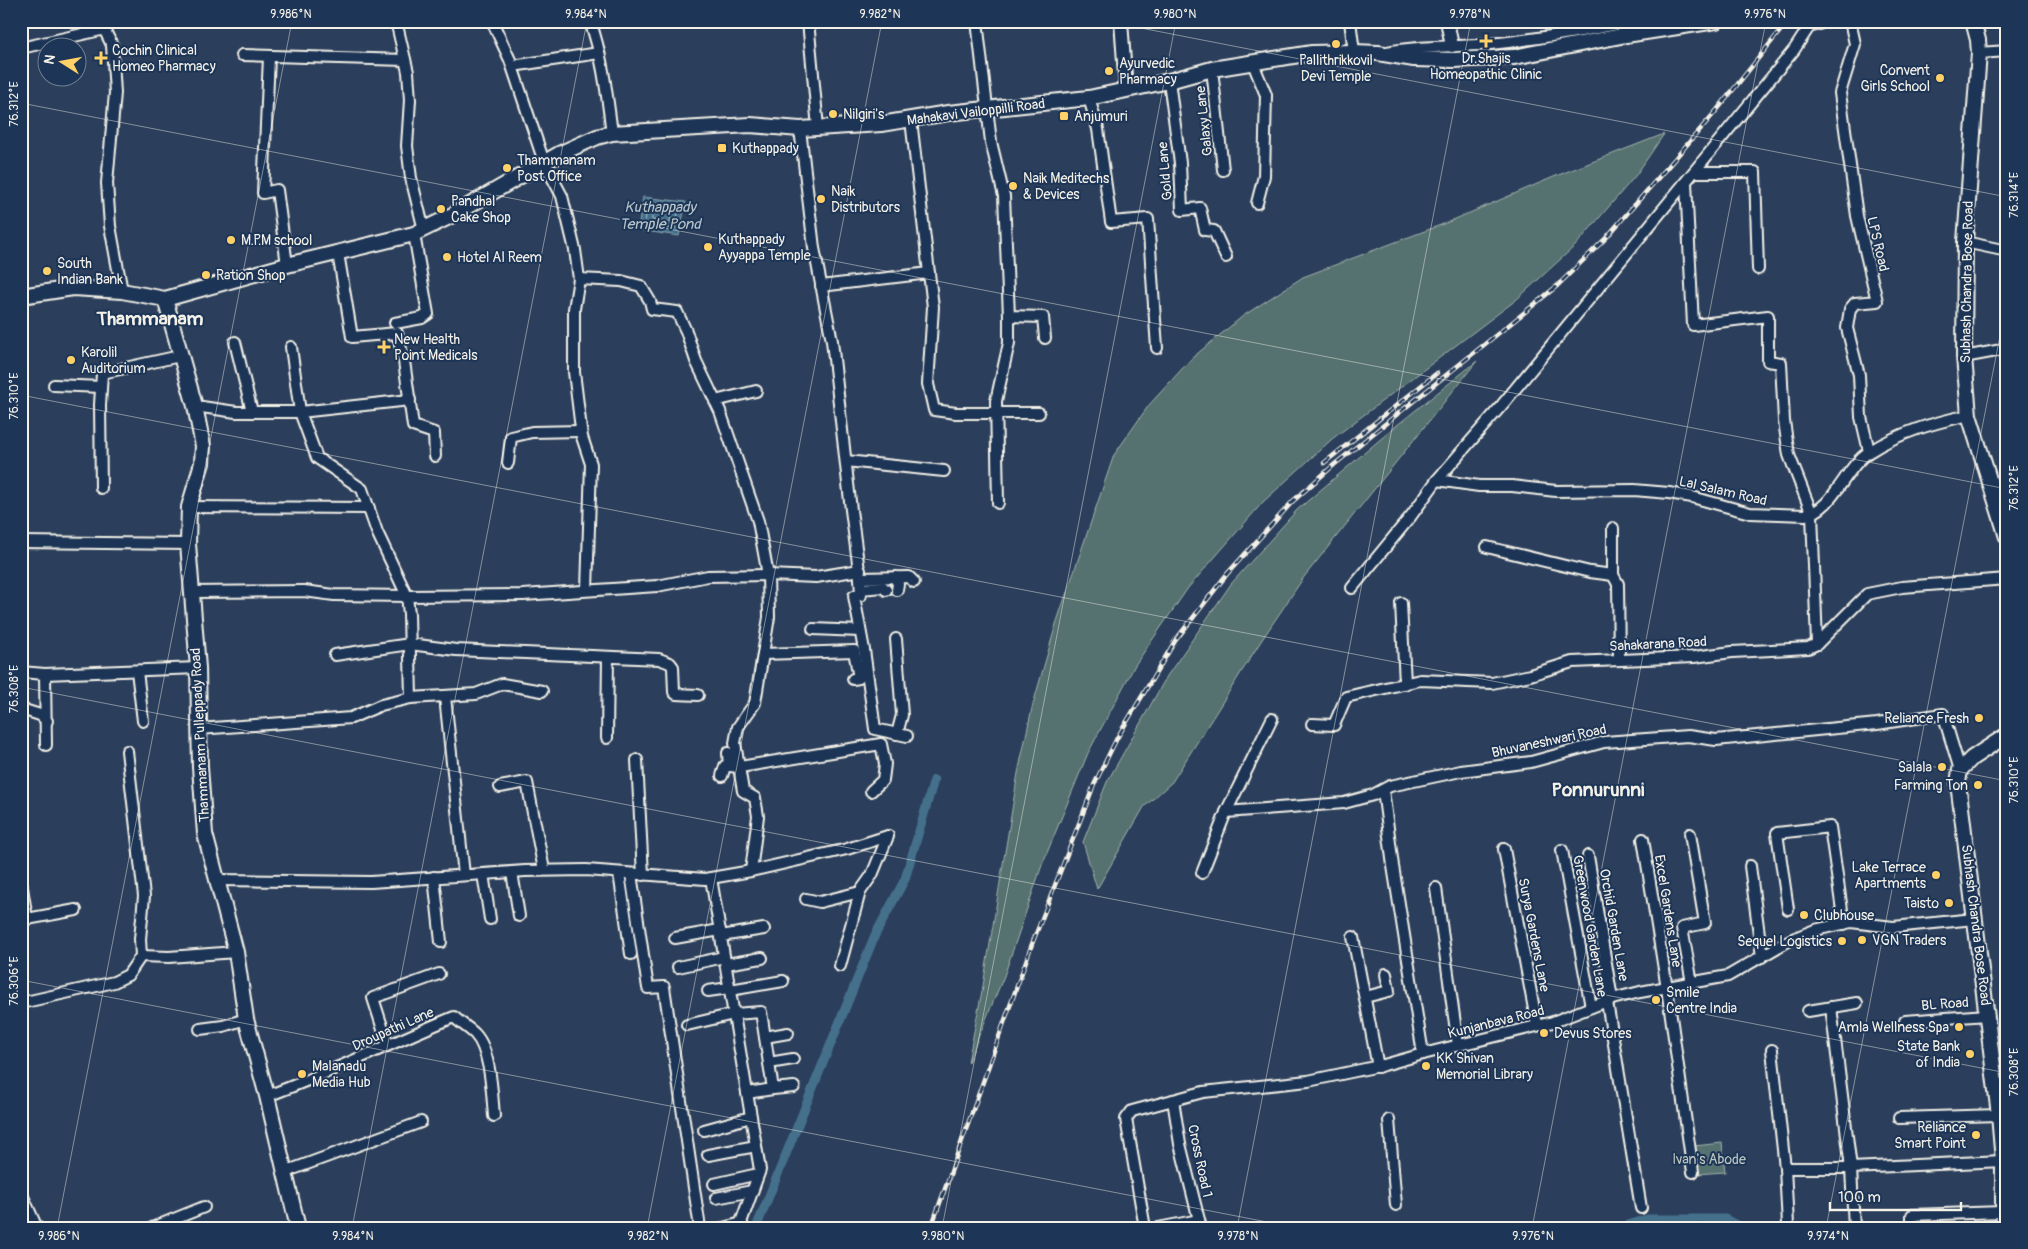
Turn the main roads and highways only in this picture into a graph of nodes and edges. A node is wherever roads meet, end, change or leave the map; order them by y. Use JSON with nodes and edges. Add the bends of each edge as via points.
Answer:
{"nodes":[{"id":1,"x":1716,"y":21,"type":"edge"},
{"id":2,"x":1973,"y":21,"type":"edge"},
{"id":3,"x":21,"y":296,"type":"edge"},
{"id":4,"x":165,"y":299,"type":"junction"},
{"id":5,"x":2007,"y":537,"type":"edge"},
{"id":6,"x":2007,"y":735,"type":"edge"},
{"id":7,"x":298,"y":1228,"type":"edge"},
{"id":8,"x":2003,"y":1228,"type":"edge"}],
"edges":[{"from":1,"to":4,"type":"main road","name":"Mahakavi Vailoppilli Road","via":[[1514,57],[1444,60],[1378,53],[1312,53],[1212,68],[1089,98],[881,124],[800,129],[750,125],[612,133],[544,162],[419,232]]},
{"from":2,"to":5,"type":"main road","name":"Subhash Chandra Bose Road","via":[[1979,53],[1965,242],[1964,356],[1969,415]]},
{"from":3,"to":4,"type":"main road","name":"Mahakavi Vailoppilli Road","via":[[74,288],[122,291]]},
{"from":4,"to":7,"type":"main road","name":"Thammanam Pulleppady Road","via":[[203,446],[202,463],[189,507],[188,544],[198,668],[200,783],[205,834],[236,952],[246,1019]]},
{"from":6,"to":8,"type":"main road","name":"Subhash Chandra Bose Road","via":[[1972,758],[1960,770],[1958,783],[1999,1115]]}]}
